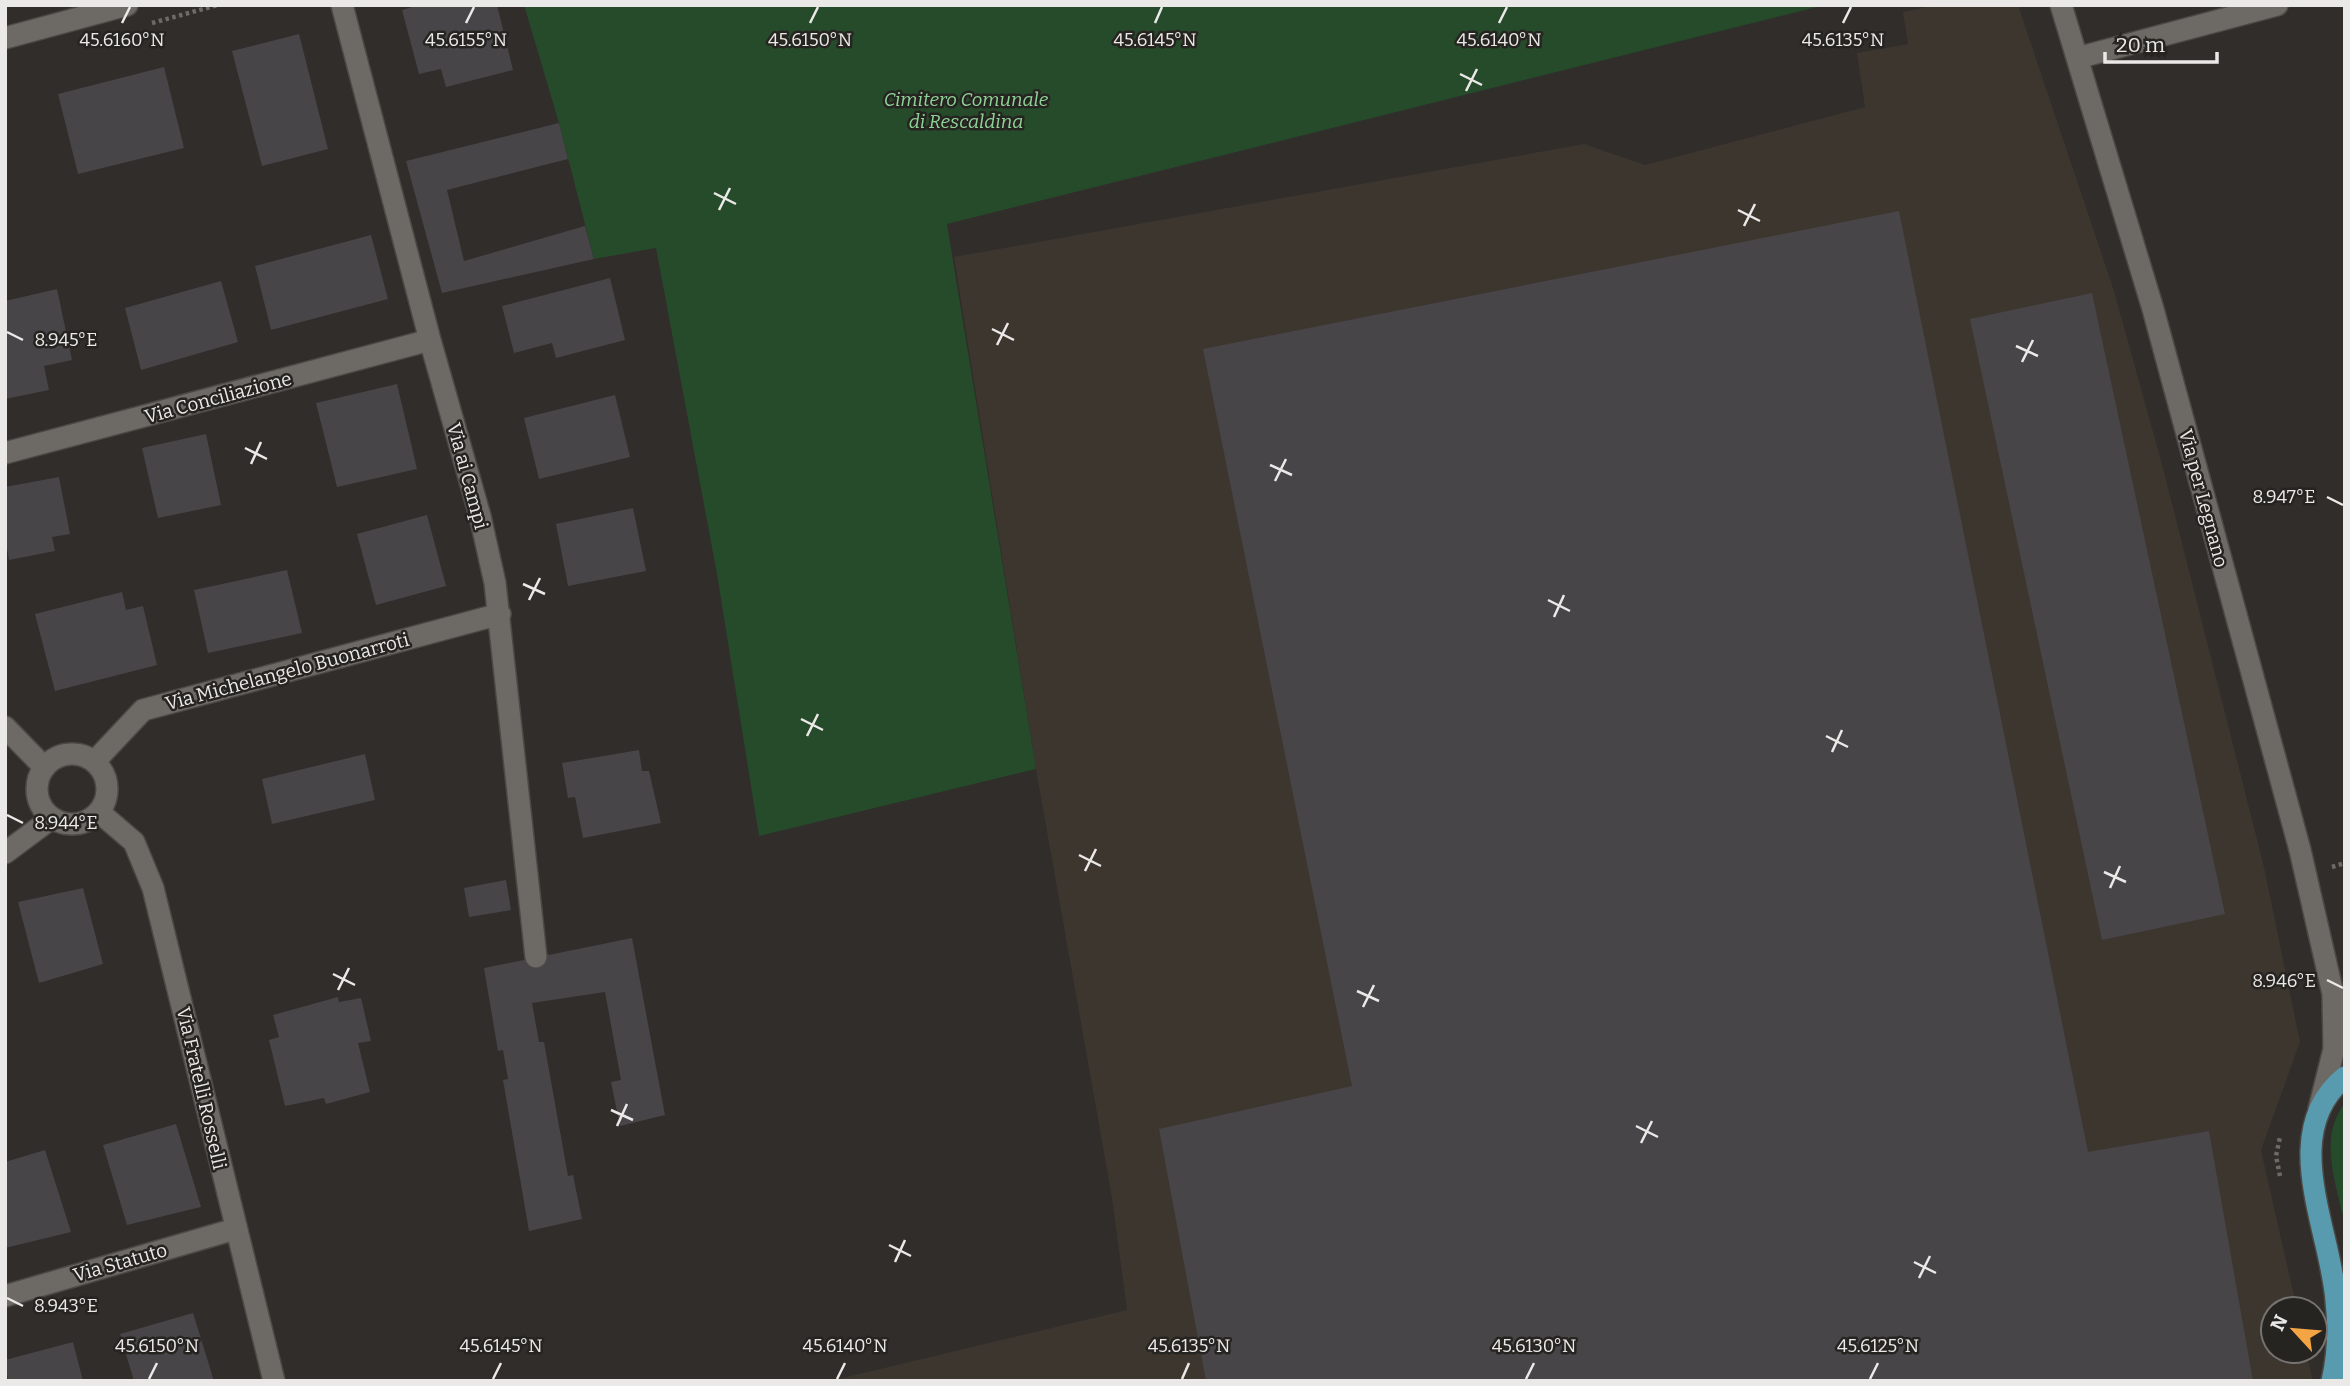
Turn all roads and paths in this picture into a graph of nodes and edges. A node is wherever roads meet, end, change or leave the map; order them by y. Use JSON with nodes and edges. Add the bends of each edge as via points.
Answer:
{"nodes":[{"id":1,"x":127,"y":5,"type":"edge"},
{"id":2,"x":342,"y":5,"type":"edge"},
{"id":3,"x":2061,"y":5,"type":"edge"},
{"id":4,"x":2277,"y":5,"type":"edge"},
{"id":5,"x":5,"y":38,"type":"edge"},
{"id":6,"x":2077,"y":58,"type":"junction"},
{"id":7,"x":430,"y":340,"type":"junction"},
{"id":8,"x":5,"y":453,"type":"edge"},
{"id":9,"x":500,"y":614,"type":"junction"},
{"id":10,"x":5,"y":727,"type":"edge"},
{"id":11,"x":94,"y":761,"type":"junction"},
{"id":12,"x":44,"y":767,"type":"junction"},
{"id":13,"x":99,"y":812,"type":"junction"},
{"id":14,"x":52,"y":818,"type":"junction"},
{"id":15,"x":5,"y":853,"type":"edge"},
{"id":16,"x":536,"y":957,"type":"dead end"},
{"id":17,"x":2339,"y":1003,"type":"edge"},
{"id":18,"x":2345,"y":1077,"type":"edge"},
{"id":19,"x":2319,"y":1109,"type":"junction"},
{"id":20,"x":2281,"y":1134,"type":"dead end"},
{"id":21,"x":2281,"y":1181,"type":"dead end"},
{"id":22,"x":235,"y":1228,"type":"junction"},
{"id":23,"x":5,"y":1296,"type":"edge"},
{"id":24,"x":274,"y":1381,"type":"edge"},
{"id":25,"x":2332,"y":1381,"type":"edge"}],
"edges":[{"from":1,"to":5,"type":"street"},
{"from":2,"to":7,"type":"street","name":"Via ai Campi"},
{"from":3,"to":6,"type":"street","name":"Via per Legnano"},
{"from":4,"to":6,"type":"street"},
{"from":6,"to":17,"type":"street","name":"Via per Legnano","via":[[2153,309]]},
{"from":7,"to":8,"type":"street","name":"Via Conciliazione"},
{"from":7,"to":9,"type":"street","name":"Via ai Campi","via":[[480,516]]},
{"from":9,"to":11,"type":"street","name":"Via Michelangelo Buonarroti","via":[[144,710]]},
{"from":9,"to":16,"type":"street","name":"Via ai Campi"},
{"from":10,"to":12,"type":"street"},
{"from":11,"to":12,"type":"street","via":[[73,753]]},
{"from":11,"to":13,"type":"street","via":[[107,780]]},
{"from":12,"to":14,"type":"street","via":[[38,800]]},
{"from":13,"to":14,"type":"street","via":[[92,819],[72,824]]},
{"from":13,"to":22,"type":"street","name":"Via Fratelli Rosselli","via":[[134,842],[153,888]]},
{"from":14,"to":15,"type":"street"},
{"from":17,"to":19,"type":"street","name":"Via per Legnano","via":[[2334,1049]]},
{"from":18,"to":19,"type":"main road"},
{"from":19,"to":25,"type":"main road","via":[[2310,1167],[2336,1300]]},
{"from":20,"to":21,"type":"path","via":[[2276,1156]]},
{"from":22,"to":23,"type":"street","name":"Via Statuto"},
{"from":22,"to":24,"type":"street","name":"Via Fratelli Rosselli"}]}
